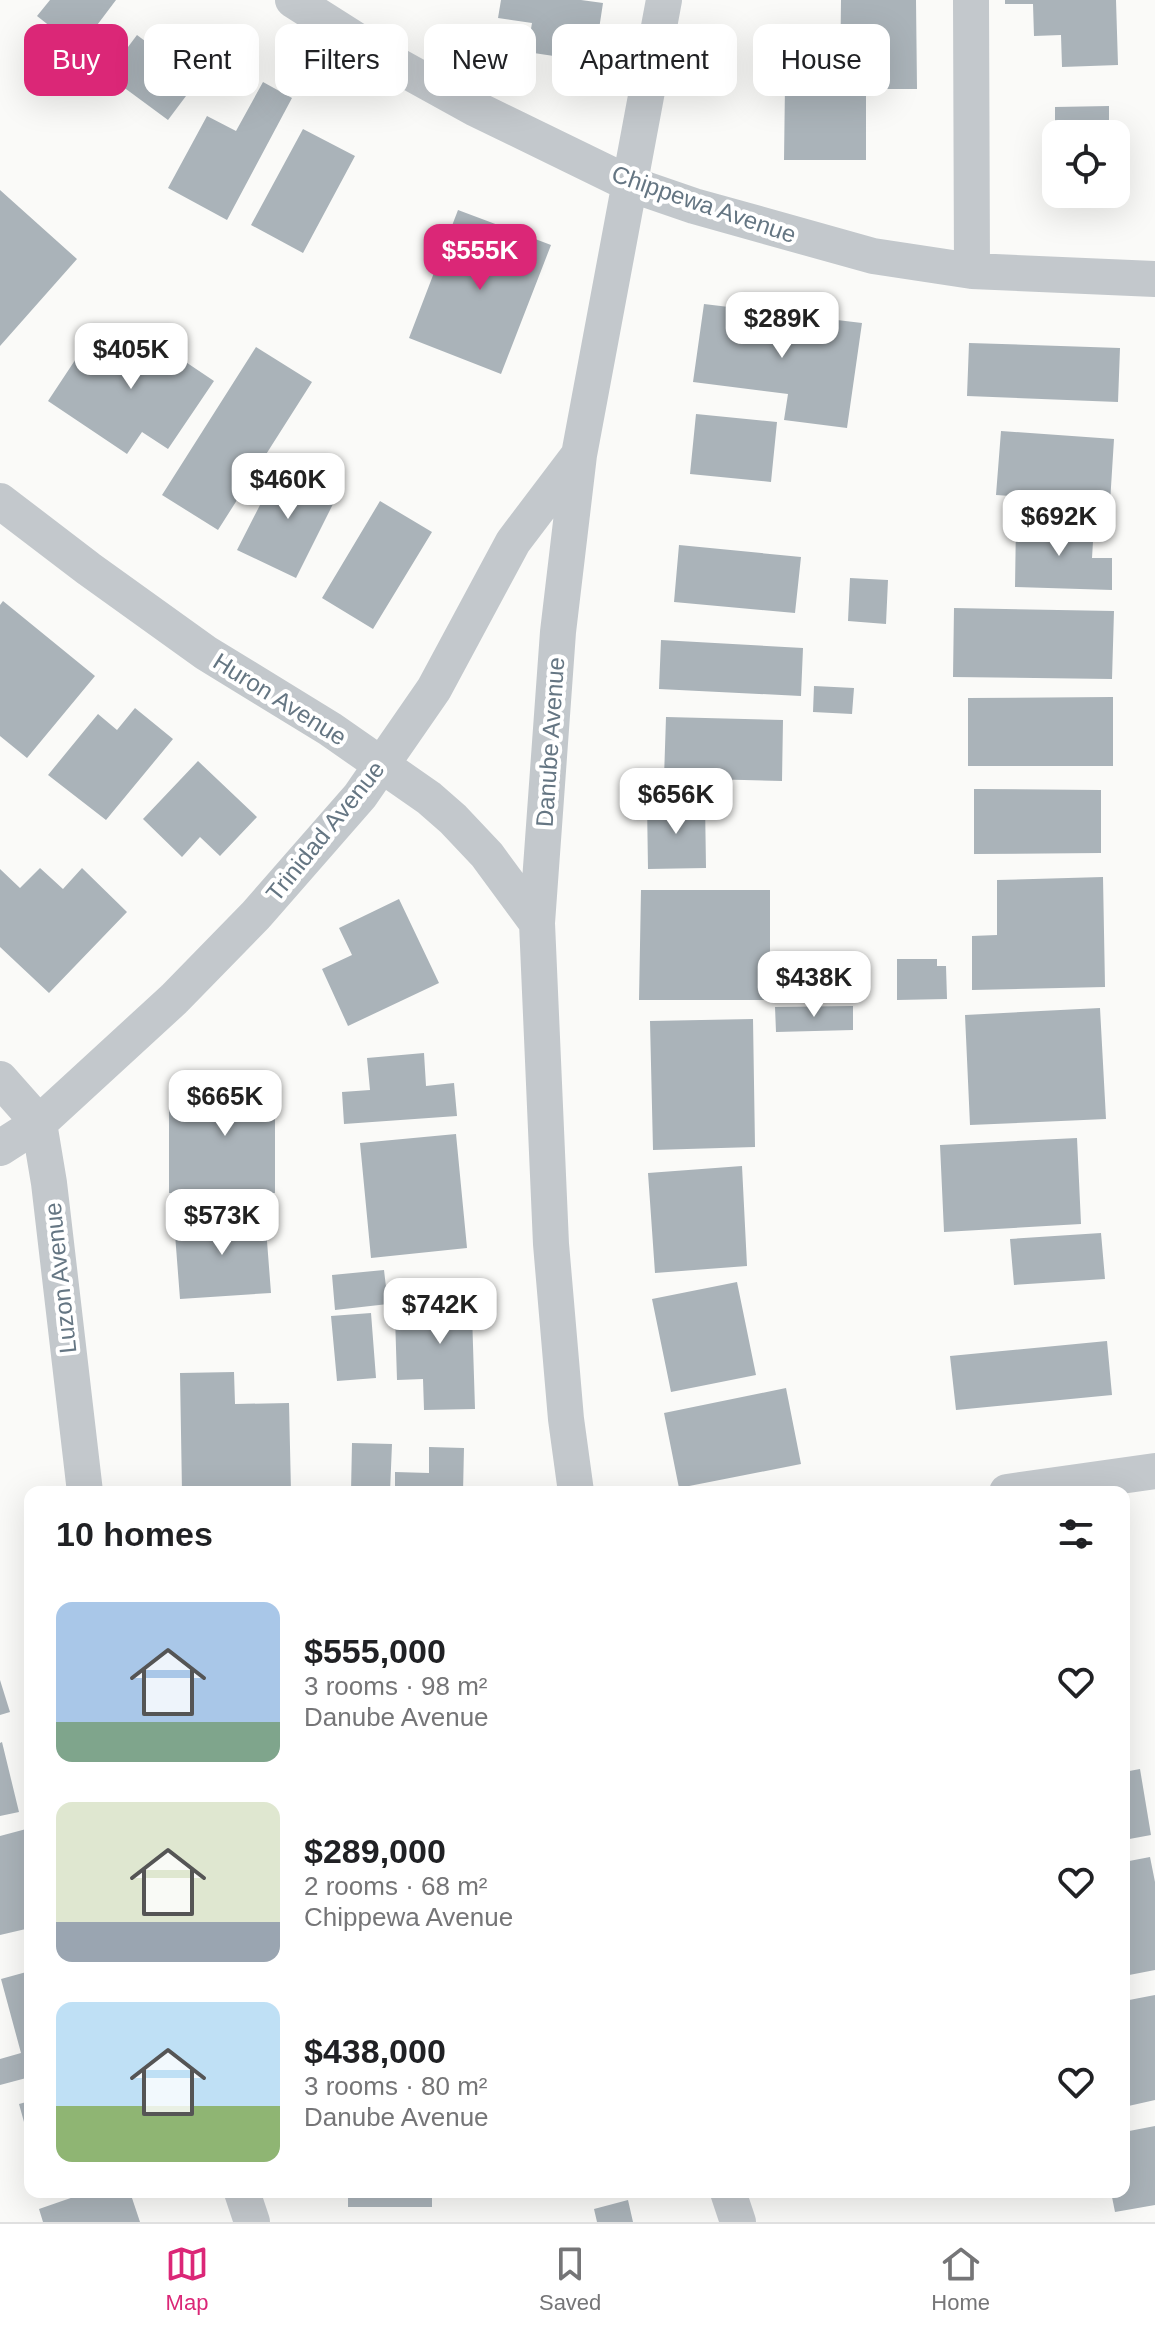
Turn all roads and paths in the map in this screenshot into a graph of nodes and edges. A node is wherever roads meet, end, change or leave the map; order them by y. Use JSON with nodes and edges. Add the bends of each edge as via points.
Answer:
{"nodes":[{"id":1,"x":293,"y":0,"type":"edge"},
{"id":2,"x":664,"y":0,"type":"edge"},
{"id":3,"x":971,"y":0,"type":"edge"},
{"id":4,"x":630,"y":184,"type":"junction"},
{"id":5,"x":972,"y":271,"type":"junction"},
{"id":6,"x":1155,"y":279,"type":"edge"},
{"id":7,"x":579,"y":455,"type":"junction"},
{"id":8,"x":0,"y":501,"type":"edge"},
{"id":9,"x":381,"y":764,"type":"junction"},
{"id":10,"x":537,"y":923,"type":"junction"},
{"id":11,"x":0,"y":1079,"type":"edge"},
{"id":12,"x":39,"y":1123,"type":"junction"},
{"id":13,"x":0,"y":1148,"type":"edge"},
{"id":14,"x":1155,"y":1471,"type":"edge"},
{"id":15,"x":84,"y":1486,"type":"edge"},
{"id":16,"x":575,"y":1486,"type":"edge"},
{"id":17,"x":1049,"y":1486,"type":"edge"},
{"id":18,"x":244,"y":2198,"type":"edge"},
{"id":19,"x":730,"y":2198,"type":"edge"},
{"id":20,"x":252,"y":2222,"type":"edge"},
{"id":21,"x":738,"y":2222,"type":"edge"}],
"edges":[{"from":1,"to":4,"type":"street","name":"Chippewa Avenue","via":[[474,108]]},
{"from":2,"to":4,"type":"street","name":"Danube Avenue"},
{"from":3,"to":5,"type":"street"},
{"from":4,"to":5,"type":"street","name":"Chippewa Avenue","via":[[873,256]]},
{"from":4,"to":7,"type":"street","name":"Danube Avenue"},
{"from":5,"to":6,"type":"street","name":"Chippewa Avenue"},
{"from":7,"to":9,"type":"street","name":"Trinidad Avenue","via":[[513,542],[434,689]]},
{"from":7,"to":10,"type":"street","name":"Danube Avenue","via":[[558,632]]},
{"from":8,"to":9,"type":"street","name":"Huron Avenue","via":[[206,653]]},
{"from":9,"to":10,"type":"street","name":"Huron Avenue","via":[[453,819]]},
{"from":9,"to":12,"type":"street","name":"Trinidad Avenue","via":[[360,796],[256,915]]},
{"from":10,"to":16,"type":"street","name":"Danube Avenue","via":[[551,1244]]},
{"from":11,"to":12,"type":"street"},
{"from":12,"to":13,"type":"street","name":"Trinidad Avenue"},
{"from":12,"to":15,"type":"street","name":"Luzon Avenue"},
{"from":14,"to":17,"type":"street"},
{"from":18,"to":20,"type":"street"},
{"from":19,"to":21,"type":"street"}]}
